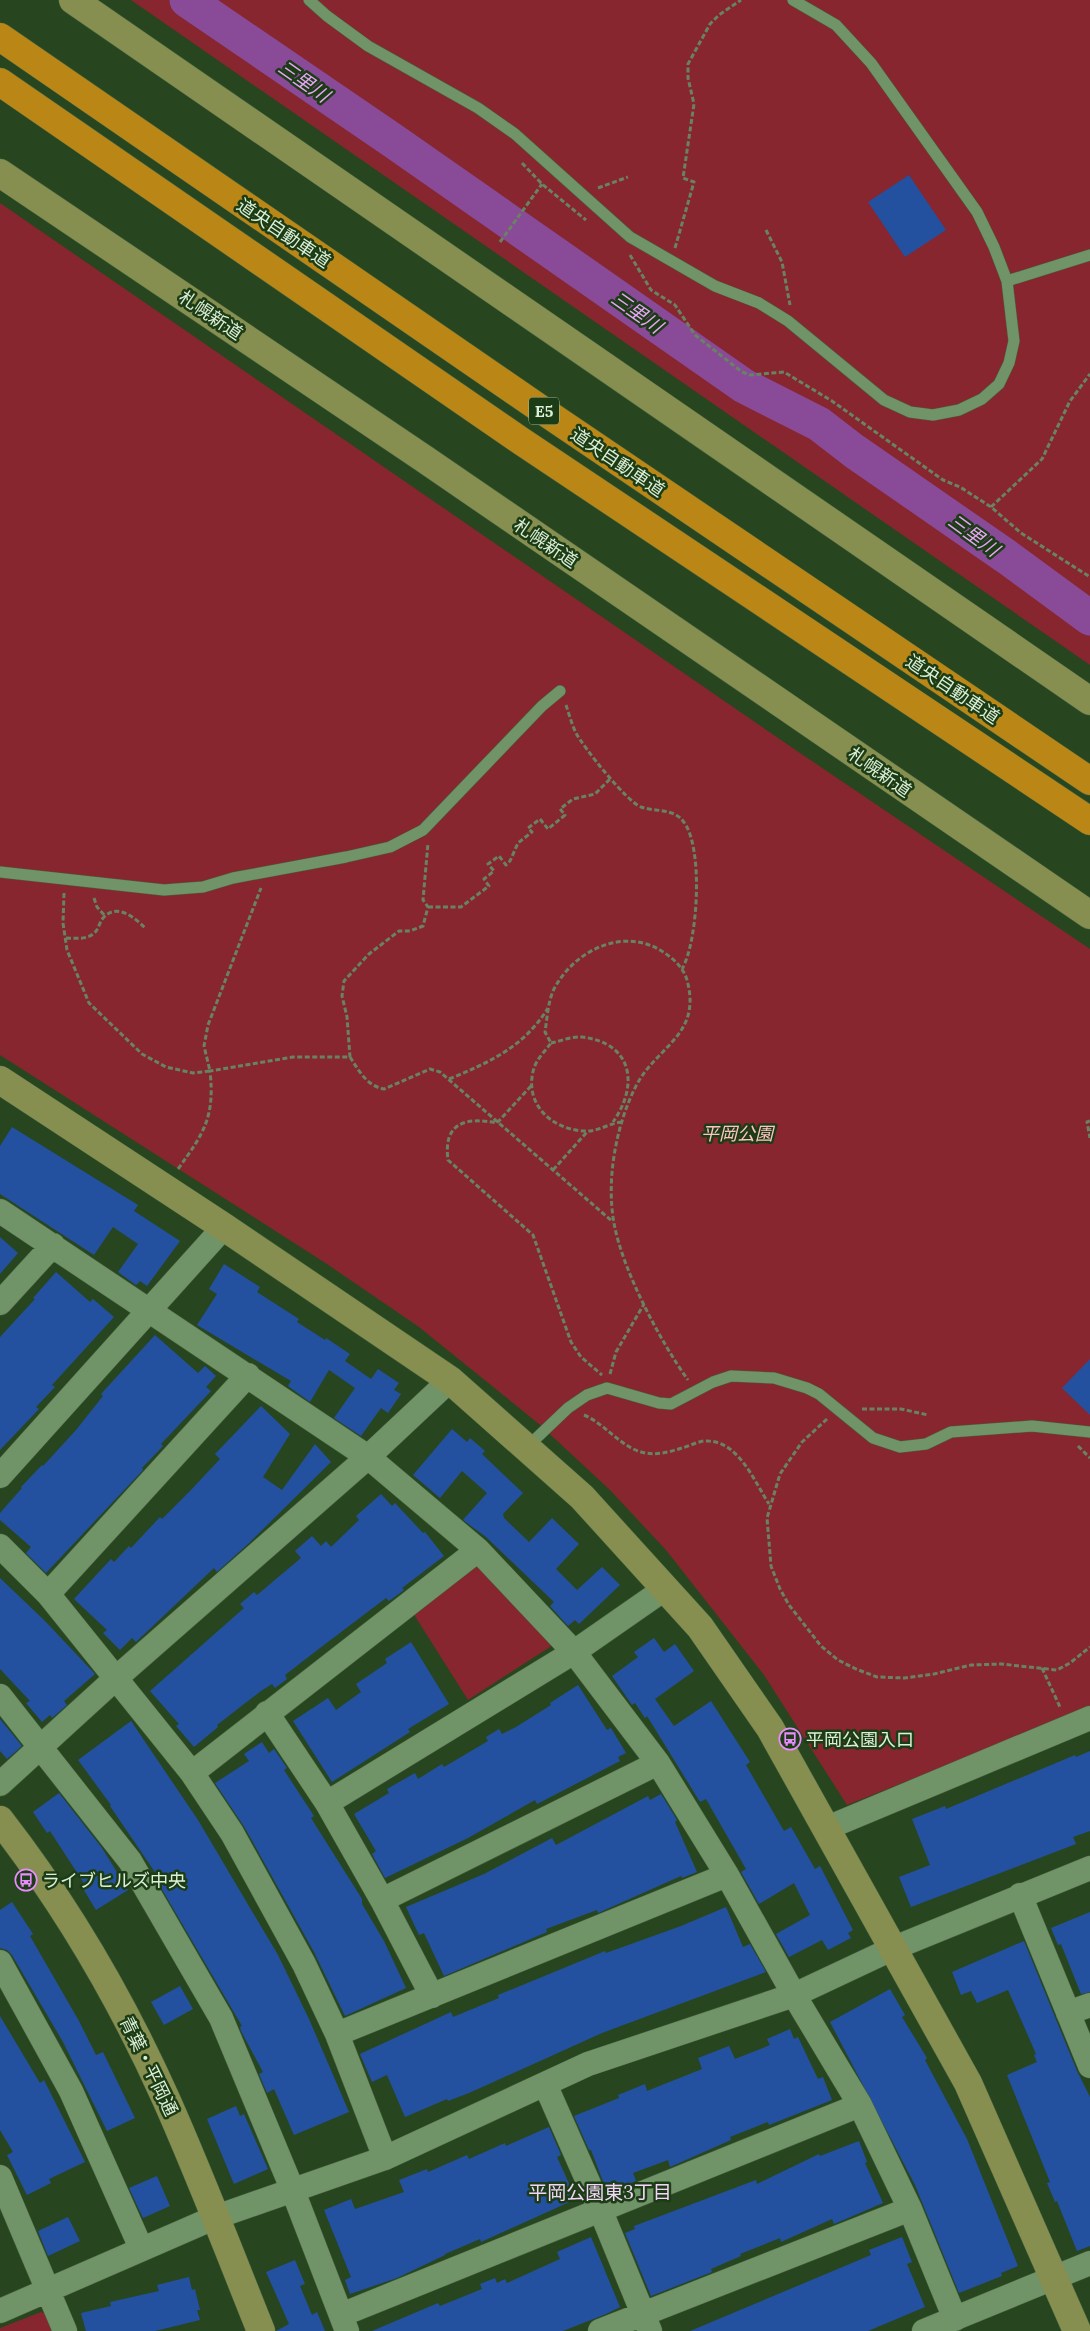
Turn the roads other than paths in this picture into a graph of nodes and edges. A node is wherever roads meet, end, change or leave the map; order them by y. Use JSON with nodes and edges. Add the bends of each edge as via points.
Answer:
{"nodes":[{"id":1,"x":72,"y":0,"type":"edge"},
{"id":2,"x":310,"y":0,"type":"edge"},
{"id":3,"x":793,"y":0,"type":"edge"},
{"id":4,"x":0,"y":37,"type":"edge"},
{"id":5,"x":0,"y":82,"type":"edge"},
{"id":6,"x":0,"y":173,"type":"edge"},
{"id":7,"x":1090,"y":255,"type":"edge"},
{"id":8,"x":1007,"y":280,"type":"junction"},
{"id":9,"x":560,"y":691,"type":"road end"},
{"id":10,"x":1090,"y":701,"type":"edge"},
{"id":11,"x":1090,"y":781,"type":"edge"},
{"id":12,"x":1090,"y":821,"type":"edge"},
{"id":13,"x":0,"y":872,"type":"edge"},
{"id":14,"x":1090,"y":915,"type":"edge"},
{"id":15,"x":0,"y":1080,"type":"edge"},
{"id":16,"x":0,"y":1211,"type":"edge"},
{"id":17,"x":224,"y":1227,"type":"junction"},
{"id":18,"x":53,"y":1245,"type":"junction"},
{"id":19,"x":0,"y":1303,"type":"edge"},
{"id":20,"x":149,"y":1310,"type":"junction"},
{"id":21,"x":248,"y":1375,"type":"junction"},
{"id":22,"x":450,"y":1380,"type":"junction"},
{"id":23,"x":1090,"y":1432,"type":"edge"},
{"id":24,"x":526,"y":1448,"type":"junction"},
{"id":25,"x":368,"y":1457,"type":"junction"},
{"id":26,"x":0,"y":1476,"type":"edge"},
{"id":27,"x":0,"y":1546,"type":"edge"},
{"id":28,"x":478,"y":1550,"type":"junction"},
{"id":29,"x":666,"y":1588,"type":"junction"},
{"id":30,"x":48,"y":1594,"type":"junction"},
{"id":31,"x":574,"y":1652,"type":"junction"},
{"id":32,"x":115,"y":1679,"type":"junction"},
{"id":33,"x":0,"y":1696,"type":"edge"},
{"id":34,"x":267,"y":1713,"type":"junction"},
{"id":35,"x":1079,"y":1722,"type":"edge"},
{"id":36,"x":42,"y":1747,"type":"junction"},
{"id":37,"x":658,"y":1763,"type":"junction"},
{"id":38,"x":192,"y":1773,"type":"junction"},
{"id":39,"x":0,"y":1784,"type":"edge"},
{"id":40,"x":327,"y":1803,"type":"junction"},
{"id":41,"x":0,"y":1820,"type":"edge"},
{"id":42,"x":827,"y":1828,"type":"junction"},
{"id":43,"x":1090,"y":1868,"type":"edge"},
{"id":44,"x":727,"y":1876,"type":"junction"},
{"id":45,"x":1020,"y":1895,"type":"junction"},
{"id":46,"x":382,"y":1900,"type":"junction"},
{"id":47,"x":894,"y":1948,"type":"junction"},
{"id":48,"x":0,"y":1962,"type":"edge"},
{"id":49,"x":794,"y":1995,"type":"junction"},
{"id":50,"x":432,"y":1996,"type":"junction"},
{"id":51,"x":1079,"y":2009,"type":"edge"},
{"id":52,"x":337,"y":2034,"type":"junction"},
{"id":53,"x":1090,"y":2066,"type":"edge"},
{"id":54,"x":545,"y":2084,"type":"junction"},
{"id":55,"x":860,"y":2105,"type":"junction"},
{"id":56,"x":385,"y":2158,"type":"junction"},
{"id":57,"x":0,"y":2177,"type":"edge"},
{"id":58,"x":293,"y":2191,"type":"junction"},
{"id":59,"x":600,"y":2209,"type":"junction"},
{"id":60,"x":910,"y":2209,"type":"junction"},
{"id":61,"x":216,"y":2218,"type":"junction"},
{"id":62,"x":141,"y":2248,"type":"junction"},
{"id":63,"x":1090,"y":2263,"type":"edge"},
{"id":64,"x":1054,"y":2278,"type":"junction"},
{"id":65,"x":49,"y":2290,"type":"junction"},
{"id":66,"x":0,"y":2311,"type":"edge"},
{"id":67,"x":955,"y":2319,"type":"junction"},
{"id":68,"x":646,"y":2322,"type":"edge"},
{"id":69,"x":344,"y":2323,"type":"edge"},
{"id":70,"x":65,"y":2331,"type":"edge"},
{"id":71,"x":261,"y":2331,"type":"edge"},
{"id":72,"x":600,"y":2331,"type":"edge"},
{"id":73,"x":924,"y":2331,"type":"edge"},
{"id":74,"x":1077,"y":2331,"type":"edge"}],
"edges":[{"from":1,"to":10,"type":"street"},
{"from":2,"to":8,"type":"lane","via":[[368,46],[498,121],[585,194],[630,237],[715,286],[759,303],[788,321],[884,400],[910,412],[933,415],[967,406],[982,399],[999,384],[1009,363],[1014,341]]},
{"from":3,"to":8,"type":"lane","via":[[836,25],[871,63],[977,212]]},
{"from":4,"to":11,"type":"highway","name":"道央自動車道","number":"E5"},
{"from":5,"to":12,"type":"highway","name":"道央自動車道","number":"E5","via":[[521,441]]},
{"from":6,"to":14,"type":"street","name":"札幌新道"},
{"from":7,"to":8,"type":"lane"},
{"from":9,"to":13,"type":"lane","via":[[423,830],[390,847],[233,878],[203,887],[164,890]]},
{"from":15,"to":17,"type":"street"},
{"from":16,"to":18,"type":"street"},
{"from":17,"to":20,"type":"street"},
{"from":17,"to":22,"type":"street"},
{"from":18,"to":19,"type":"street"},
{"from":18,"to":20,"type":"street"},
{"from":20,"to":21,"type":"street"},
{"from":20,"to":26,"type":"street"},
{"from":21,"to":25,"type":"street"},
{"from":21,"to":30,"type":"street"},
{"from":22,"to":24,"type":"street"},
{"from":22,"to":25,"type":"street"},
{"from":23,"to":24,"type":"lane","via":[[1032,1426],[951,1432],[926,1444],[900,1447],[873,1438],[807,1388],[774,1378],[731,1376],[671,1404],[607,1388],[587,1395],[568,1408]]},
{"from":24,"to":29,"type":"street","via":[[582,1497]]},
{"from":25,"to":28,"type":"street"},
{"from":25,"to":32,"type":"street"},
{"from":27,"to":30,"type":"street"},
{"from":28,"to":31,"type":"street"},
{"from":28,"to":34,"type":"street"},
{"from":29,"to":31,"type":"street"},
{"from":29,"to":42,"type":"street","via":[[700,1627],[770,1728]]},
{"from":30,"to":32,"type":"street"},
{"from":31,"to":37,"type":"street"},
{"from":31,"to":40,"type":"street"},
{"from":32,"to":36,"type":"street"},
{"from":32,"to":38,"type":"street"},
{"from":33,"to":36,"type":"street"},
{"from":34,"to":38,"type":"street"},
{"from":34,"to":40,"type":"street"},
{"from":35,"to":42,"type":"street"},
{"from":36,"to":39,"type":"street"},
{"from":36,"to":58,"type":"street","via":[[130,1861],[221,2018]]},
{"from":37,"to":44,"type":"street"},
{"from":37,"to":46,"type":"street"},
{"from":38,"to":52,"type":"street","via":[[232,1833],[304,1964]]},
{"from":40,"to":46,"type":"street"},
{"from":41,"to":61,"type":"street","name":"青葉・平岡通","via":[[36,1866],[128,2022],[166,2098]]},
{"from":42,"to":47,"type":"street"},
{"from":43,"to":45,"type":"street"},
{"from":44,"to":49,"type":"street"},
{"from":44,"to":50,"type":"street"},
{"from":45,"to":47,"type":"street"},
{"from":45,"to":51,"type":"street"},
{"from":46,"to":50,"type":"street"},
{"from":47,"to":49,"type":"street"},
{"from":47,"to":64,"type":"street","via":[[968,2083]]},
{"from":48,"to":62,"type":"street","via":[[71,2091]]},
{"from":49,"to":54,"type":"street","via":[[588,2064]]},
{"from":49,"to":55,"type":"street"},
{"from":50,"to":52,"type":"street"},
{"from":51,"to":53,"type":"street"},
{"from":52,"to":56,"type":"street"},
{"from":54,"to":56,"type":"street"},
{"from":54,"to":59,"type":"street"},
{"from":55,"to":59,"type":"street"},
{"from":55,"to":60,"type":"street"},
{"from":56,"to":58,"type":"street"},
{"from":57,"to":65,"type":"street"},
{"from":58,"to":61,"type":"street"},
{"from":58,"to":69,"type":"street"},
{"from":59,"to":68,"type":"street"},
{"from":59,"to":69,"type":"street"},
{"from":60,"to":67,"type":"street"},
{"from":60,"to":68,"type":"street"},
{"from":61,"to":62,"type":"street"},
{"from":61,"to":71,"type":"street","name":"青葉・平岡通"},
{"from":62,"to":65,"type":"street"},
{"from":63,"to":64,"type":"street"},
{"from":64,"to":67,"type":"street"},
{"from":64,"to":74,"type":"street"},
{"from":65,"to":66,"type":"street"},
{"from":65,"to":70,"type":"street"},
{"from":67,"to":73,"type":"street"},
{"from":68,"to":72,"type":"street"}]}
